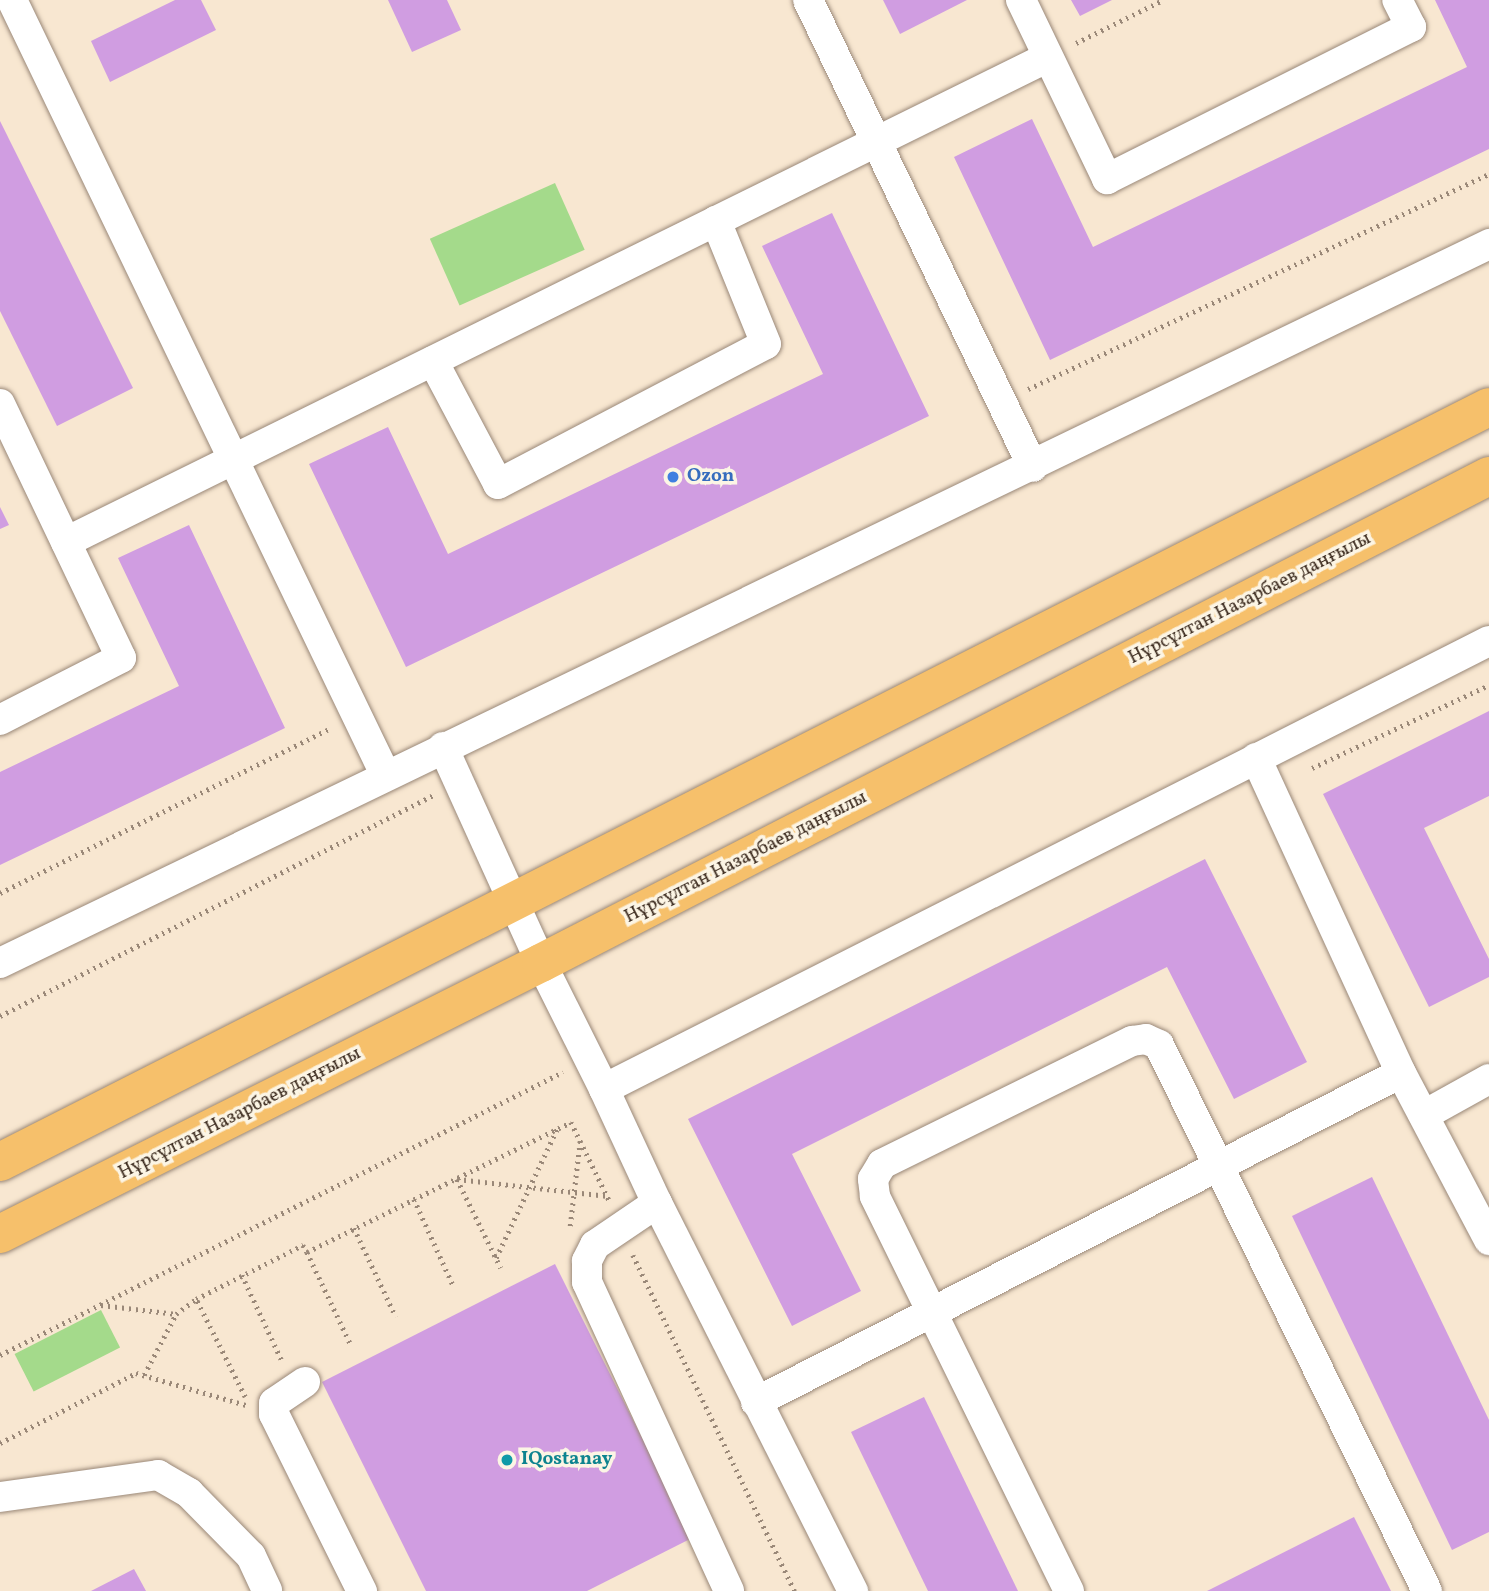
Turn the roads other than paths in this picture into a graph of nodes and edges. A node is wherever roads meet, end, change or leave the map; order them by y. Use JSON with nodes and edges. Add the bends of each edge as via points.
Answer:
{"nodes":[{"id":1,"x":12,"y":0,"type":"edge"},
{"id":2,"x":808,"y":0,"type":"edge"},
{"id":3,"x":1021,"y":0,"type":"edge"},
{"id":4,"x":1397,"y":0,"type":"edge"},
{"id":5,"x":1048,"y":57,"type":"junction"},
{"id":6,"x":877,"y":142,"type":"junction"},
{"id":7,"x":716,"y":221,"type":"junction"},
{"id":8,"x":1489,"y":244,"type":"edge"},
{"id":9,"x":433,"y":361,"type":"junction"},
{"id":10,"x":0,"y":404,"type":"edge"},
{"id":11,"x":1489,"y":407,"type":"edge"},
{"id":12,"x":233,"y":460,"type":"junction"},
{"id":13,"x":1033,"y":467,"type":"junction"},
{"id":14,"x":1489,"y":476,"type":"edge"},
{"id":15,"x":66,"y":542,"type":"junction"},
{"id":16,"x":1489,"y":641,"type":"edge"},
{"id":17,"x":0,"y":720,"type":"edge"},
{"id":18,"x":443,"y":747,"type":"junction"},
{"id":19,"x":1256,"y":758,"type":"junction"},
{"id":20,"x":386,"y":776,"type":"junction"},
{"id":21,"x":513,"y":902,"type":"junction"},
{"id":22,"x":0,"y":963,"type":"edge"},
{"id":23,"x":541,"y":963,"type":"junction"},
{"id":24,"x":1401,"y":1073,"type":"junction"},
{"id":25,"x":1489,"y":1079,"type":"edge"},
{"id":26,"x":604,"y":1089,"type":"junction"},
{"id":27,"x":1424,"y":1115,"type":"junction"},
{"id":28,"x":0,"y":1162,"type":"edge"},
{"id":29,"x":1218,"y":1167,"type":"junction"},
{"id":30,"x":657,"y":1203,"type":"junction"},
{"id":31,"x":0,"y":1234,"type":"edge"},
{"id":32,"x":1489,"y":1240,"type":"edge"},
{"id":33,"x":931,"y":1313,"type":"junction"},
{"id":34,"x":296,"y":1377,"type":"road end"},
{"id":35,"x":756,"y":1402,"type":"junction"},
{"id":36,"x":0,"y":1497,"type":"edge"},
{"id":37,"x":267,"y":1591,"type":"edge"},
{"id":38,"x":362,"y":1591,"type":"edge"},
{"id":39,"x":729,"y":1591,"type":"edge"},
{"id":40,"x":853,"y":1591,"type":"edge"},
{"id":41,"x":1069,"y":1591,"type":"edge"},
{"id":42,"x":1427,"y":1591,"type":"edge"}],
"edges":[{"from":1,"to":12,"type":"street"},
{"from":2,"to":6,"type":"street"},
{"from":3,"to":5,"type":"street"},
{"from":4,"to":5,"type":"street","via":[[1411,27],[1107,179]]},
{"from":5,"to":6,"type":"street"},
{"from":6,"to":7,"type":"street"},
{"from":6,"to":13,"type":"street"},
{"from":7,"to":9,"type":"street"},
{"from":7,"to":9,"type":"street","via":[[766,344],[498,484]]},
{"from":8,"to":13,"type":"street"},
{"from":9,"to":12,"type":"street"},
{"from":10,"to":15,"type":"street"},
{"from":11,"to":21,"type":"main road"},
{"from":12,"to":15,"type":"street"},
{"from":12,"to":20,"type":"street"},
{"from":13,"to":18,"type":"street"},
{"from":14,"to":23,"type":"main road","name":"Нұрсұлтан Назарбаев даңғылы"},
{"from":15,"to":17,"type":"street","via":[[121,658]]},
{"from":16,"to":19,"type":"street"},
{"from":18,"to":20,"type":"street"},
{"from":18,"to":21,"type":"street"},
{"from":19,"to":24,"type":"street"},
{"from":19,"to":26,"type":"street"},
{"from":20,"to":22,"type":"street"},
{"from":21,"to":23,"type":"street"},
{"from":21,"to":28,"type":"main road"},
{"from":23,"to":26,"type":"street"},
{"from":23,"to":31,"type":"main road","name":"Нұрсұлтан Назарбаев даңғылы"},
{"from":24,"to":27,"type":"street"},
{"from":24,"to":29,"type":"street"},
{"from":25,"to":27,"type":"street"},
{"from":26,"to":30,"type":"street"},
{"from":27,"to":32,"type":"street"},
{"from":29,"to":33,"type":"street"},
{"from":29,"to":33,"type":"street","via":[[1158,1045],[1146,1039],[1132,1041],[882,1164],[873,1179],[875,1196]]},
{"from":29,"to":42,"type":"street"},
{"from":30,"to":35,"type":"street"},
{"from":30,"to":39,"type":"street","via":[[595,1245],[587,1261],[587,1282]]},
{"from":33,"to":35,"type":"street"},
{"from":33,"to":41,"type":"street"},
{"from":34,"to":38,"type":"street","via":[[274,1403],[274,1414]]},
{"from":35,"to":40,"type":"street"},
{"from":36,"to":37,"type":"street","via":[[158,1475],[189,1493],[251,1556]]}]}
